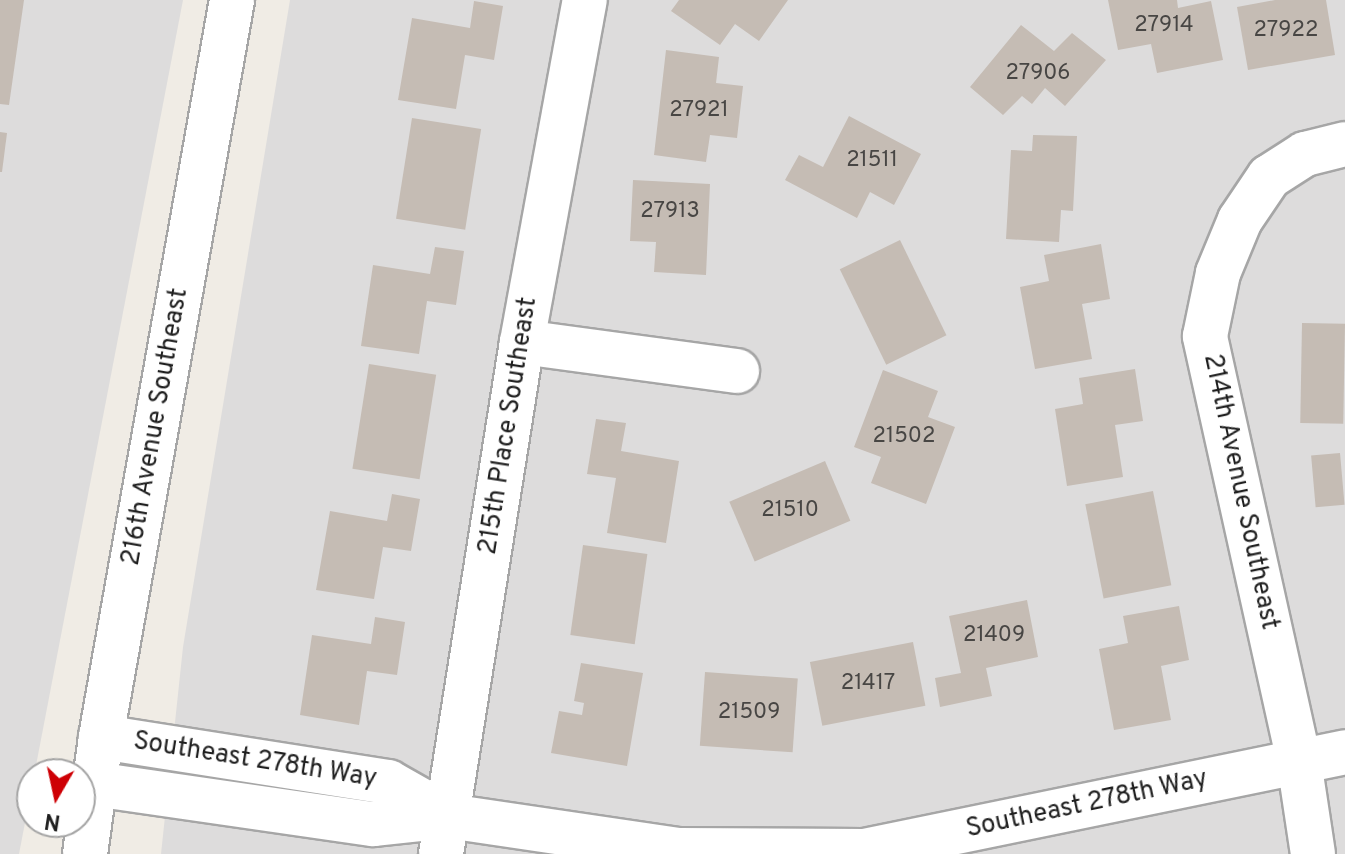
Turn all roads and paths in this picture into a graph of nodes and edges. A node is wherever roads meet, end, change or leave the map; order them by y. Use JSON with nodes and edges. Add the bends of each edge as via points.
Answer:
{"nodes":[{"id":1,"x":232,"y":0,"type":"edge"},
{"id":2,"x":585,"y":0,"type":"edge"},
{"id":3,"x":1345,"y":144,"type":"edge"},
{"id":4,"x":522,"y":342,"type":"junction"},
{"id":5,"x":737,"y":371,"type":"dead end"},
{"id":6,"x":101,"y":737,"type":"junction"},
{"id":7,"x":1345,"y":752,"type":"edge"},
{"id":8,"x":1299,"y":761,"type":"junction"},
{"id":9,"x":96,"y":771,"type":"edge"},
{"id":10,"x":96,"y":784,"type":"edge"},
{"id":11,"x":444,"y":835,"type":"edge"},
{"id":12,"x":864,"y":852,"type":"edge"},
{"id":13,"x":1313,"y":854,"type":"edge"}],
"edges":[{"from":1,"to":6,"type":"street","name":"216th Avenue Southeast"},
{"from":2,"to":4,"type":"street","name":"215th Place Southeast"},
{"from":3,"to":8,"type":"street","name":"214th Avenue Southeast","via":[[1305,154],[1269,177],[1240,220],[1218,273],[1205,336]]},
{"from":4,"to":5,"type":"street"},
{"from":4,"to":11,"type":"street","name":"215th Place Southeast"},
{"from":6,"to":9,"type":"street","name":"216th Avenue Southeast"},
{"from":6,"to":11,"type":"street","name":"Southeast 278th Way","via":[[388,782]]},
{"from":7,"to":8,"type":"street","name":"Southeast 278th Way"},
{"from":8,"to":12,"type":"street","name":"Southeast 278th Way"},
{"from":8,"to":13,"type":"street","name":"214th Avenue Southeast"},
{"from":10,"to":11,"type":"street","name":"Southeast 278th Way"},
{"from":11,"to":12,"type":"street","name":"Southeast 278th Way","via":[[679,850]]}]}
